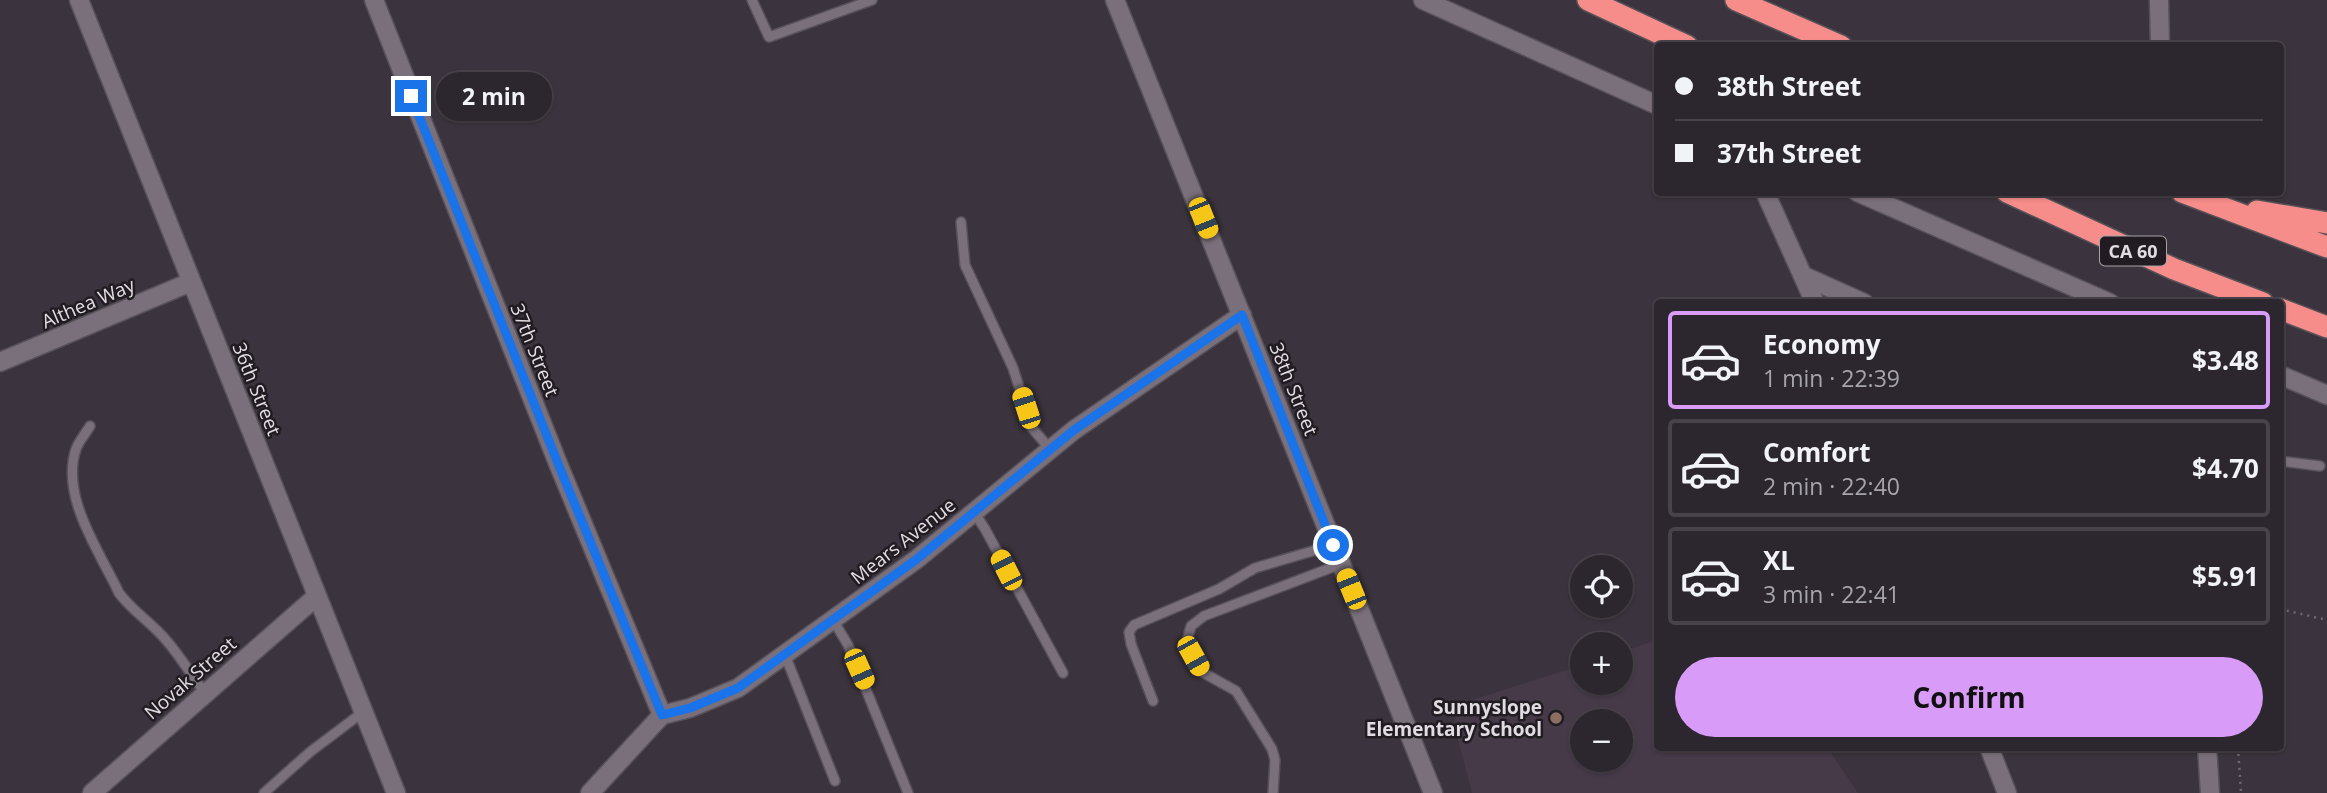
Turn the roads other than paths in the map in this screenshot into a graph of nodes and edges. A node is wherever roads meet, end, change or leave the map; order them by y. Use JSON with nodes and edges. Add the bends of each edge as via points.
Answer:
{"nodes":[{"id":1,"x":79,"y":0,"type":"edge"},
{"id":2,"x":374,"y":0,"type":"edge"},
{"id":3,"x":752,"y":0,"type":"edge"},
{"id":4,"x":872,"y":0,"type":"edge"},
{"id":5,"x":1115,"y":0,"type":"edge"},
{"id":6,"x":1423,"y":0,"type":"edge"},
{"id":7,"x":1588,"y":0,"type":"edge"},
{"id":8,"x":1736,"y":0,"type":"edge"},
{"id":9,"x":2159,"y":0,"type":"edge"},
{"id":10,"x":1678,"y":42,"type":"edge"},
{"id":11,"x":1832,"y":42,"type":"edge"},
{"id":12,"x":2160,"y":42,"type":"edge"},
{"id":13,"x":1654,"y":104,"type":"edge"},
{"id":14,"x":1767,"y":196,"type":"edge"},
{"id":15,"x":1866,"y":196,"type":"edge"},
{"id":16,"x":2016,"y":196,"type":"edge"},
{"id":17,"x":2191,"y":196,"type":"edge"},
{"id":18,"x":2202,"y":201,"type":"junction"},
{"id":19,"x":961,"y":222,"type":"dead end"},
{"id":20,"x":2327,"y":223,"type":"edge"},
{"id":21,"x":2327,"y":247,"type":"edge"},
{"id":22,"x":1804,"y":276,"type":"junction"},
{"id":23,"x":191,"y":282,"type":"junction"},
{"id":24,"x":1813,"y":299,"type":"edge"},
{"id":25,"x":1855,"y":299,"type":"edge"},
{"id":26,"x":2101,"y":299,"type":"edge"},
{"id":27,"x":2253,"y":299,"type":"edge"},
{"id":28,"x":2284,"y":311,"type":"edge"},
{"id":29,"x":1242,"y":315,"type":"junction"},
{"id":30,"x":2327,"y":327,"type":"edge"},
{"id":31,"x":0,"y":362,"type":"edge"},
{"id":32,"x":2284,"y":377,"type":"edge"},
{"id":33,"x":2327,"y":395,"type":"edge"},
{"id":34,"x":90,"y":426,"type":"dead end"},
{"id":35,"x":1050,"y":449,"type":"junction"},
{"id":36,"x":2284,"y":462,"type":"edge"},
{"id":37,"x":2320,"y":466,"type":"dead end"},
{"id":38,"x":974,"y":512,"type":"junction"},
{"id":39,"x":1333,"y":545,"type":"junction"},
{"id":40,"x":1341,"y":565,"type":"junction"},
{"id":41,"x":317,"y":596,"type":"junction"},
{"id":42,"x":833,"y":620,"type":"junction"},
{"id":43,"x":785,"y":655,"type":"junction"},
{"id":44,"x":1063,"y":673,"type":"dead end"},
{"id":45,"x":205,"y":693,"type":"junction"},
{"id":46,"x":1153,"y":701,"type":"dead end"},
{"id":47,"x":363,"y":712,"type":"junction"},
{"id":48,"x":662,"y":715,"type":"junction"},
{"id":49,"x":1991,"y":751,"type":"edge"},
{"id":50,"x":2207,"y":751,"type":"edge"},
{"id":51,"x":835,"y":781,"type":"dead end"},
{"id":52,"x":92,"y":793,"type":"edge"},
{"id":53,"x":264,"y":793,"type":"edge"},
{"id":54,"x":396,"y":793,"type":"edge"},
{"id":55,"x":590,"y":793,"type":"edge"},
{"id":56,"x":908,"y":793,"type":"edge"},
{"id":57,"x":1273,"y":793,"type":"edge"},
{"id":58,"x":1433,"y":793,"type":"edge"},
{"id":59,"x":2007,"y":793,"type":"edge"},
{"id":60,"x":2210,"y":793,"type":"edge"}],
"edges":[{"from":1,"to":23,"type":"street","name":"36th Street"},
{"from":2,"to":48,"type":"street","name":"37th Street"},
{"from":3,"to":4,"type":"lane","via":[[769,37]]},
{"from":5,"to":29,"type":"street","name":"38th Street"},
{"from":6,"to":13,"type":"street"},
{"from":7,"to":10,"type":"highway"},
{"from":8,"to":11,"type":"highway"},
{"from":9,"to":12,"type":"street"},
{"from":14,"to":22,"type":"street"},
{"from":15,"to":26,"type":"street"},
{"from":16,"to":27,"type":"highway","number":"CA 60","via":[[2174,269]]},
{"from":17,"to":18,"type":"highway"},
{"from":18,"to":20,"type":"highway"},
{"from":18,"to":21,"type":"highway"},
{"from":19,"to":35,"type":"lane","via":[[965,265],[1013,368],[1032,428]]},
{"from":22,"to":24,"type":"street"},
{"from":22,"to":25,"type":"street"},
{"from":23,"to":31,"type":"street","name":"Althea Way"},
{"from":23,"to":41,"type":"street","name":"36th Street"},
{"from":28,"to":30,"type":"highway"},
{"from":29,"to":35,"type":"street","name":"Mears Avenue"},
{"from":29,"to":39,"type":"street","name":"38th Street"},
{"from":32,"to":33,"type":"street"},
{"from":34,"to":45,"type":"lane","via":[[74,461],[80,514],[119,593],[167,641]]},
{"from":35,"to":38,"type":"street","name":"Mears Avenue"},
{"from":36,"to":37,"type":"lane"},
{"from":38,"to":42,"type":"street","name":"Mears Avenue"},
{"from":38,"to":44,"type":"lane"},
{"from":39,"to":40,"type":"street","name":"38th Street"},
{"from":39,"to":46,"type":"lane","via":[[1255,568],[1219,589],[1134,625],[1129,632],[1131,644]]},
{"from":40,"to":57,"type":"lane","via":[[1204,616],[1191,626],[1188,637],[1202,673],[1236,691],[1272,749]]},
{"from":40,"to":58,"type":"street","name":"38th Street"},
{"from":41,"to":45,"type":"street","name":"Novak Street"},
{"from":41,"to":47,"type":"street","name":"36th Street"},
{"from":42,"to":43,"type":"street","name":"Mears Avenue"},
{"from":42,"to":56,"type":"lane","via":[[848,645]]},
{"from":43,"to":48,"type":"street","name":"Mears Avenue","via":[[738,688]]},
{"from":43,"to":51,"type":"lane"},
{"from":45,"to":52,"type":"street","name":"Novak Street"},
{"from":47,"to":53,"type":"lane"},
{"from":47,"to":54,"type":"street","name":"36th Street"},
{"from":48,"to":55,"type":"street"},
{"from":49,"to":59,"type":"street"},
{"from":50,"to":60,"type":"street"}]}
